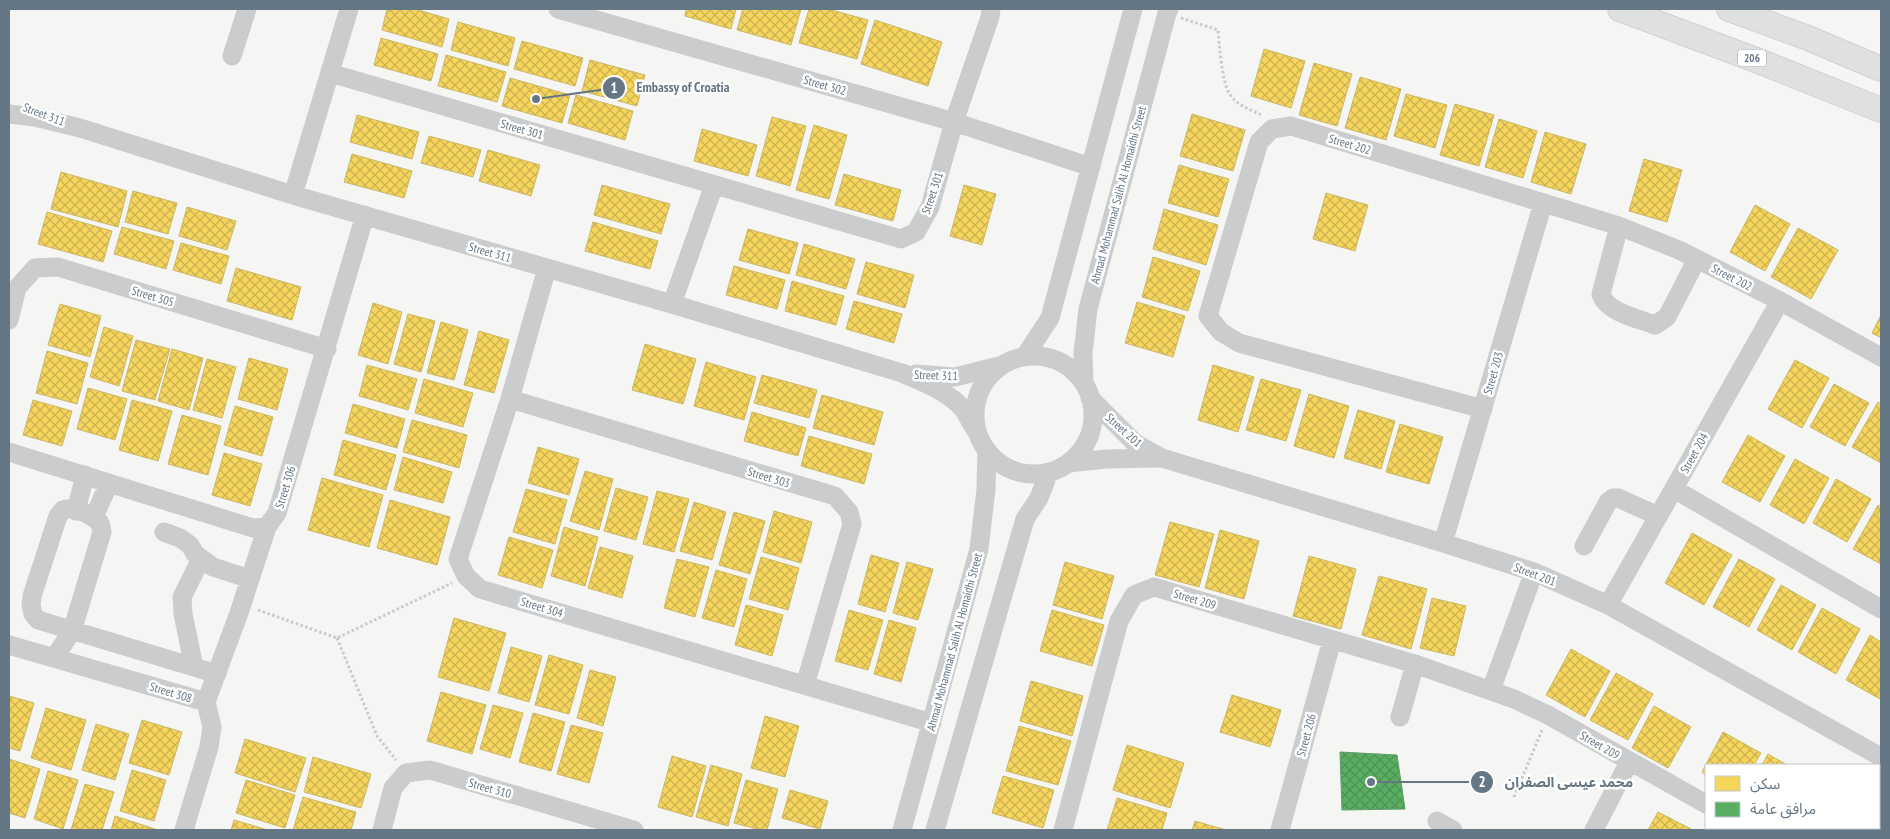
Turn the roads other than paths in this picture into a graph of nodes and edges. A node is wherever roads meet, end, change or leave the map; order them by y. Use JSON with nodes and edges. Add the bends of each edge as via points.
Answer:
{"nodes":[{"id":1,"x":247,"y":9,"type":"edge"},
{"id":2,"x":349,"y":9,"type":"edge"},
{"id":3,"x":558,"y":9,"type":"edge"},
{"id":4,"x":991,"y":9,"type":"edge"},
{"id":5,"x":1133,"y":9,"type":"edge"},
{"id":6,"x":1620,"y":9,"type":"edge"},
{"id":7,"x":1729,"y":9,"type":"edge"},
{"id":8,"x":1753,"y":9,"type":"edge"},
{"id":9,"x":1168,"y":11,"type":"edge"},
{"id":10,"x":1808,"y":38,"type":"junction"},
{"id":11,"x":232,"y":56,"type":"dead end"},
{"id":12,"x":1881,"y":69,"type":"edge"},
{"id":13,"x":330,"y":73,"type":"junction"},
{"id":14,"x":9,"y":102,"type":"edge"},
{"id":15,"x":1881,"y":110,"type":"edge"},
{"id":16,"x":9,"y":114,"type":"edge"},
{"id":17,"x":954,"y":122,"type":"junction"},
{"id":18,"x":80,"y":128,"type":"junction"},
{"id":19,"x":1091,"y":168,"type":"junction"},
{"id":20,"x":714,"y":185,"type":"junction"},
{"id":21,"x":293,"y":195,"type":"junction"},
{"id":22,"x":1543,"y":203,"type":"junction"},
{"id":23,"x":365,"y":215,"type":"junction"},
{"id":24,"x":1619,"y":226,"type":"junction"},
{"id":25,"x":1697,"y":259,"type":"junction"},
{"id":26,"x":547,"y":268,"type":"junction"},
{"id":27,"x":1780,"y":301,"type":"junction"},
{"id":28,"x":672,"y":304,"type":"junction"},
{"id":29,"x":9,"y":320,"type":"edge"},
{"id":30,"x":327,"y":349,"type":"junction"},
{"id":31,"x":1025,"y":356,"type":"junction"},
{"id":32,"x":1881,"y":357,"type":"edge"},
{"id":33,"x":999,"y":366,"type":"junction"},
{"id":34,"x":902,"y":373,"type":"junction"},
{"id":35,"x":1087,"y":391,"type":"junction"},
{"id":36,"x":510,"y":400,"type":"junction"},
{"id":37,"x":1483,"y":409,"type":"junction"},
{"id":38,"x":977,"y":432,"type":"junction"},
{"id":39,"x":987,"y":450,"type":"junction"},
{"id":40,"x":9,"y":452,"type":"edge"},
{"id":41,"x":1162,"y":458,"type":"junction"},
{"id":42,"x":1068,"y":463,"type":"junction"},
{"id":43,"x":1049,"y":472,"type":"junction"},
{"id":44,"x":85,"y":476,"type":"junction"},
{"id":45,"x":109,"y":483,"type":"junction"},
{"id":46,"x":1674,"y":489,"type":"junction"},
{"id":47,"x":85,"y":514,"type":"junction"},
{"id":48,"x":1658,"y":516,"type":"junction"},
{"id":49,"x":267,"y":527,"type":"junction"},
{"id":50,"x":164,"y":532,"type":"dead end"},
{"id":51,"x":1443,"y":543,"type":"junction"},
{"id":52,"x":1584,"y":546,"type":"dead end"},
{"id":53,"x":201,"y":559,"type":"junction"},
{"id":54,"x":1534,"y":572,"type":"junction"},
{"id":55,"x":250,"y":579,"type":"junction"},
{"id":56,"x":1608,"y":605,"type":"junction"},
{"id":57,"x":1881,"y":609,"type":"edge"},
{"id":58,"x":45,"y":622,"type":"junction"},
{"id":59,"x":72,"y":630,"type":"junction"},
{"id":60,"x":1332,"y":640,"type":"junction"},
{"id":61,"x":9,"y":645,"type":"edge"},
{"id":62,"x":35,"y":652,"type":"junction"},
{"id":63,"x":54,"y":658,"type":"junction"},
{"id":64,"x":1415,"y":664,"type":"junction"},
{"id":65,"x":194,"y":667,"type":"junction"},
{"id":66,"x":216,"y":674,"type":"junction"},
{"id":67,"x":804,"y":685,"type":"junction"},
{"id":68,"x":1491,"y":690,"type":"junction"},
{"id":69,"x":206,"y":702,"type":"junction"},
{"id":70,"x":1400,"y":717,"type":"dead end"},
{"id":71,"x":932,"y":723,"type":"junction"},
{"id":72,"x":1881,"y":757,"type":"edge"},
{"id":73,"x":1629,"y":762,"type":"junction"},
{"id":74,"x":1705,"y":803,"type":"edge"},
{"id":75,"x":184,"y":830,"type":"edge"},
{"id":76,"x":382,"y":830,"type":"edge"},
{"id":77,"x":634,"y":830,"type":"edge"},
{"id":78,"x":902,"y":830,"type":"edge"},
{"id":79,"x":935,"y":830,"type":"edge"},
{"id":80,"x":1063,"y":830,"type":"edge"},
{"id":81,"x":1280,"y":830,"type":"edge"},
{"id":82,"x":1594,"y":830,"type":"edge"}],
"edges":[{"from":1,"to":11,"type":"street"},
{"from":2,"to":13,"type":"street"},
{"from":3,"to":17,"type":"street","name":"Street 302"},
{"from":4,"to":17,"type":"street","name":"Street 301"},
{"from":5,"to":19,"type":"street"},
{"from":6,"to":15,"type":"main road","number":"206"},
{"from":7,"to":10,"type":"main road"},
{"from":8,"to":10,"type":"street"},
{"from":9,"to":35,"type":"street","name":"Ahmad Mohammad Salih Al Homaidhi Street","via":[[1088,309],[1082,353]]},
{"from":10,"to":12,"type":"main road"},
{"from":13,"to":20,"type":"street","name":"Street 301"},
{"from":13,"to":21,"type":"street"},
{"from":14,"to":18,"type":"street","name":"Street 311","via":[[38,109]]},
{"from":16,"to":18,"type":"street","name":"Street 311"},
{"from":17,"to":19,"type":"street","name":"Street 302"},
{"from":17,"to":20,"type":"street","name":"Street 301","via":[[930,207],[916,232],[901,239]]},
{"from":18,"to":21,"type":"street","name":"Street 311"},
{"from":19,"to":31,"type":"street","via":[[1050,318]]},
{"from":20,"to":28,"type":"street"},
{"from":21,"to":23,"type":"street","name":"Street 311"},
{"from":22,"to":24,"type":"street","name":"Street 202"},
{"from":22,"to":37,"type":"street","name":"Street 203"},
{"from":22,"to":37,"type":"street","name":"Street 202","via":[[1291,126],[1272,129],[1260,142],[1208,316],[1221,332],[1239,343]]},
{"from":23,"to":26,"type":"street","name":"Street 311"},
{"from":23,"to":30,"type":"street","name":"Street 306"},
{"from":24,"to":25,"type":"street","name":"Street 202"},
{"from":24,"to":25,"type":"street","via":[[1601,294],[1610,308],[1655,325],[1667,317]]},
{"from":25,"to":27,"type":"street","name":"Street 202"},
{"from":26,"to":28,"type":"street","name":"Street 311"},
{"from":26,"to":36,"type":"street"},
{"from":27,"to":32,"type":"street","name":"Street 202"},
{"from":27,"to":46,"type":"street","name":"Street 204"},
{"from":28,"to":34,"type":"street","name":"Street 311"},
{"from":29,"to":30,"type":"street","name":"Street 305","via":[[17,288],[35,268],[58,267]]},
{"from":30,"to":49,"type":"street","name":"Street 306","via":[[277,512]]},
{"from":31,"to":33,"type":"street"},
{"from":31,"to":35,"type":"street","via":[[1040,356],[1070,368]]},
{"from":33,"to":34,"type":"street","name":"Street 311","via":[[955,377]]},
{"from":33,"to":38,"type":"street","via":[[978,393],[974,413]]},
{"from":34,"to":38,"type":"street","name":"Street 311","via":[[932,387],[962,408]]},
{"from":35,"to":41,"type":"street","name":"Street 201","via":[[1135,443]]},
{"from":35,"to":42,"type":"street","via":[[1093,419],[1090,432],[1081,451]]},
{"from":36,"to":67,"type":"street","name":"Street 303","via":[[836,496],[849,512],[852,524]]},
{"from":36,"to":67,"type":"street","name":"Street 304","via":[[458,559],[466,576],[480,589]]},
{"from":37,"to":51,"type":"street","name":"Street 203"},
{"from":38,"to":39,"type":"street"},
{"from":39,"to":43,"type":"street","via":[[998,462],[1022,473]]},
{"from":39,"to":71,"type":"street","name":"Ahmad Mohammad Salih Al Homaidhi Street","via":[[979,549]]},
{"from":40,"to":44,"type":"street"},
{"from":41,"to":42,"type":"street","name":"Street 201"},
{"from":41,"to":51,"type":"street","name":"Street 201"},
{"from":42,"to":43,"type":"street"},
{"from":43,"to":79,"type":"street","via":[[1039,498],[1025,519]]},
{"from":44,"to":45,"type":"street"},
{"from":44,"to":47,"type":"street"},
{"from":45,"to":47,"type":"street"},
{"from":45,"to":49,"type":"street","via":[[253,528]]},
{"from":46,"to":48,"type":"street","name":"Street 204"},
{"from":46,"to":57,"type":"street"},
{"from":47,"to":58,"type":"street","via":[[69,509],[58,516],[32,596],[32,614]]},
{"from":47,"to":59,"type":"street","via":[[100,523],[101,539]]},
{"from":48,"to":52,"type":"street","via":[[1613,498]]},
{"from":48,"to":56,"type":"street","name":"Street 204"},
{"from":49,"to":55,"type":"street","name":"Street 306"},
{"from":50,"to":53,"type":"street","via":[[190,545]]},
{"from":51,"to":54,"type":"street","name":"Street 201"},
{"from":53,"to":55,"type":"street","via":[[224,572]]},
{"from":53,"to":65,"type":"street","via":[[182,597]]},
{"from":54,"to":56,"type":"street","name":"Street 201"},
{"from":54,"to":68,"type":"street"},
{"from":55,"to":66,"type":"street","name":"Street 306"},
{"from":56,"to":72,"type":"street","name":"Street 201"},
{"from":58,"to":59,"type":"street"},
{"from":58,"to":62,"type":"street"},
{"from":59,"to":63,"type":"street"},
{"from":59,"to":65,"type":"street"},
{"from":60,"to":64,"type":"street","name":"Street 209"},
{"from":60,"to":80,"type":"street","name":"Street 209","via":[[1154,587],[1134,595],[1119,621]]},
{"from":60,"to":81,"type":"street","name":"Street 206"},
{"from":61,"to":62,"type":"street","name":"Street 308"},
{"from":62,"to":63,"type":"street","name":"Street 308"},
{"from":63,"to":69,"type":"street","name":"Street 308"},
{"from":64,"to":68,"type":"street","name":"Street 209"},
{"from":64,"to":70,"type":"street"},
{"from":65,"to":66,"type":"street"},
{"from":66,"to":69,"type":"street","name":"Street 306"},
{"from":67,"to":71,"type":"street","name":"Street 304"},
{"from":68,"to":73,"type":"street","name":"Street 209","via":[[1530,705]]},
{"from":69,"to":75,"type":"street","name":"Street 308","via":[[212,727],[209,746]]},
{"from":71,"to":78,"type":"street","name":"Ahmad Mohammad Salih Al Homaidhi Street"},
{"from":73,"to":74,"type":"street","name":"Street 209"},
{"from":73,"to":82,"type":"street"},
{"from":76,"to":77,"type":"street","name":"Street 310","via":[[393,788],[406,773],[430,770]]}]}
